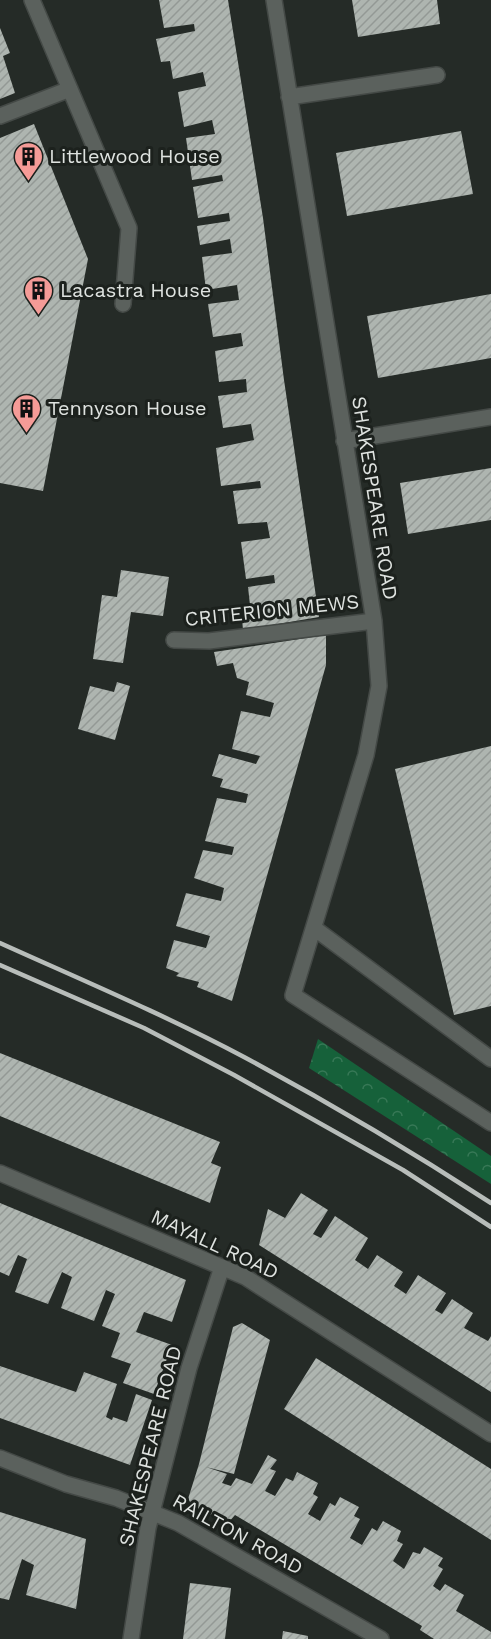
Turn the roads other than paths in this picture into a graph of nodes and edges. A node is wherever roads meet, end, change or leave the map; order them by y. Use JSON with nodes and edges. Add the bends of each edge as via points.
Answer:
{"nodes":[{"id":1,"x":32,"y":0,"type":"edge"},
{"id":2,"x":274,"y":0,"type":"edge"},
{"id":3,"x":437,"y":75,"type":"dead end"},
{"id":4,"x":70,"y":89,"type":"junction"},
{"id":5,"x":289,"y":98,"type":"junction"},
{"id":6,"x":0,"y":116,"type":"edge"},
{"id":7,"x":123,"y":304,"type":"dead end"},
{"id":8,"x":491,"y":417,"type":"edge"},
{"id":9,"x":344,"y":441,"type":"junction"},
{"id":10,"x":374,"y":621,"type":"junction"},
{"id":11,"x":174,"y":640,"type":"dead end"},
{"id":12,"x":314,"y":928,"type":"junction"},
{"id":13,"x":491,"y":1059,"type":"edge"},
{"id":14,"x":491,"y":1123,"type":"edge"},
{"id":15,"x":0,"y":1173,"type":"edge"},
{"id":16,"x":222,"y":1267,"type":"junction"},
{"id":17,"x":491,"y":1434,"type":"edge"},
{"id":18,"x":0,"y":1458,"type":"edge"},
{"id":19,"x":152,"y":1512,"type":"junction"},
{"id":20,"x":131,"y":1639,"type":"edge"},
{"id":21,"x":381,"y":1639,"type":"edge"}],
"edges":[{"from":1,"to":4,"type":"street"},
{"from":2,"to":5,"type":"street","name":"SHAKESPEARE ROAD"},
{"from":3,"to":5,"type":"street"},
{"from":4,"to":6,"type":"street"},
{"from":4,"to":7,"type":"street","via":[[129,228]]},
{"from":5,"to":9,"type":"street","name":"SHAKESPEARE ROAD"},
{"from":8,"to":9,"type":"street"},
{"from":9,"to":10,"type":"street","name":"SHAKESPEARE ROAD"},
{"from":10,"to":11,"type":"street","name":"CRITERION MEWS","via":[[209,641]]},
{"from":10,"to":12,"type":"street","name":"SHAKESPEARE ROAD","via":[[379,686],[366,755]]},
{"from":12,"to":13,"type":"street"},
{"from":12,"to":14,"type":"street","name":"SHAKESPEARE ROAD","via":[[293,995]]},
{"from":15,"to":16,"type":"street","name":"MAYALL ROAD"},
{"from":16,"to":17,"type":"street","name":"MAYALL ROAD","via":[[270,1292]]},
{"from":16,"to":19,"type":"street","name":"SHAKESPEARE ROAD","via":[[189,1368]]},
{"from":18,"to":19,"type":"street","name":"RAILTON ROAD"},
{"from":19,"to":20,"type":"street","name":"SHAKESPEARE ROAD"},
{"from":19,"to":21,"type":"street","name":"RAILTON ROAD","via":[[193,1531]]}]}
